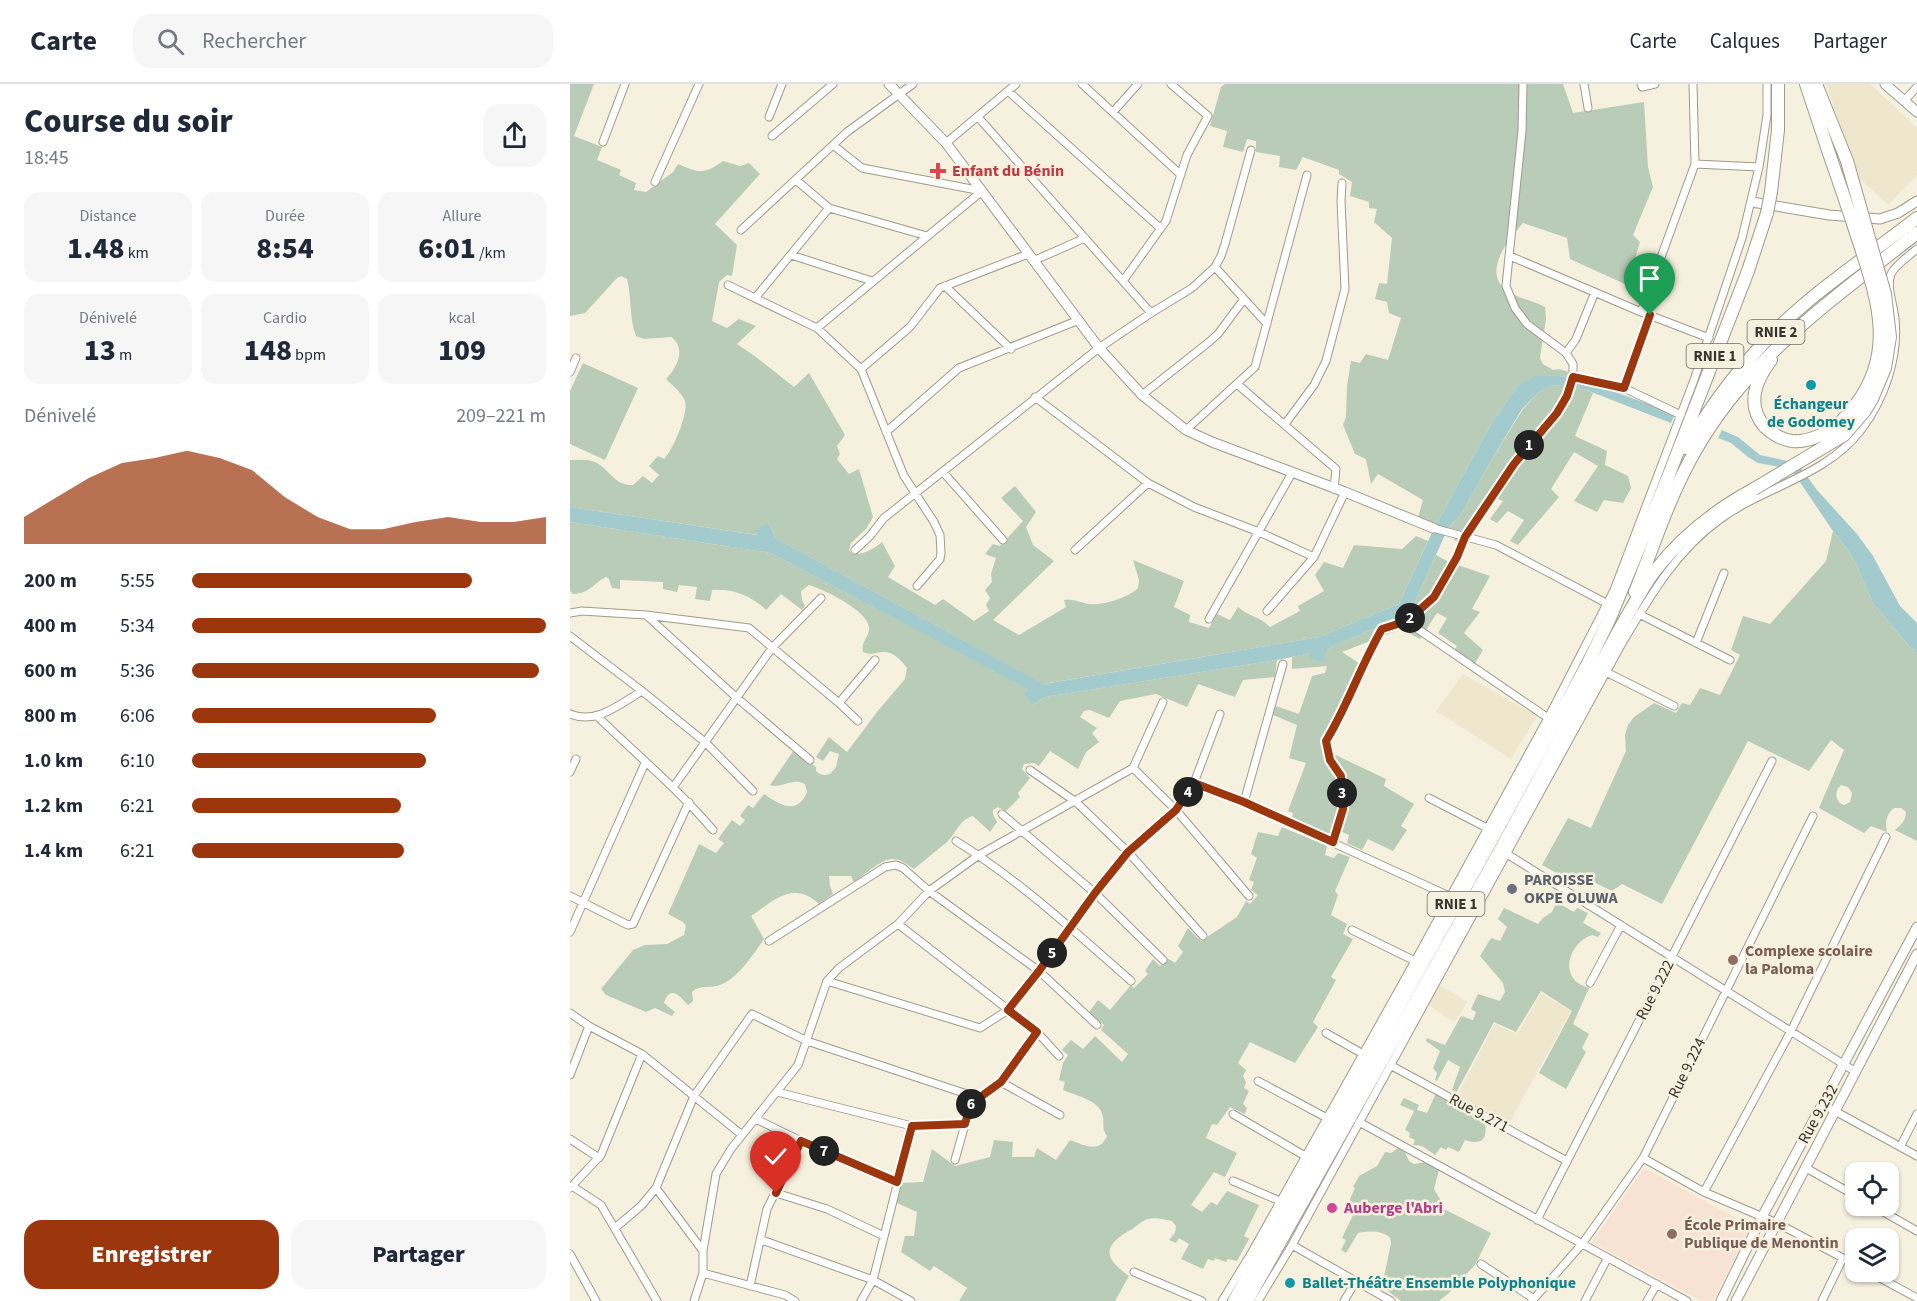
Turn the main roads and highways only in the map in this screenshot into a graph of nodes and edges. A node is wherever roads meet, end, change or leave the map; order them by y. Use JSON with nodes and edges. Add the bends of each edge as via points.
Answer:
{"nodes":[{"id":1,"x":1778,"y":84,"type":"edge"},
{"id":2,"x":1806,"y":84,"type":"edge"},
{"id":3,"x":1816,"y":84,"type":"edge"},
{"id":4,"x":1917,"y":218,"type":"edge"},
{"id":5,"x":1917,"y":233,"type":"edge"},
{"id":6,"x":1790,"y":334,"type":"junction"},
{"id":7,"x":1668,"y":477,"type":"junction"},
{"id":8,"x":1618,"y":632,"type":"junction"},
{"id":9,"x":1614,"y":658,"type":"road end"},
{"id":10,"x":1233,"y":1301,"type":"edge"},
{"id":11,"x":1247,"y":1301,"type":"edge"}],
"edges":[{"from":1,"to":7,"type":"highway","number":"RNIE 1","bridge":true,"via":[[1777,140],[1767,213]]},
{"from":2,"to":6,"type":"highway","bridge":true,"via":[[1876,297],[1880,332],[1874,374],[1860,399],[1840,422],[1808,441],[1778,437],[1764,427],[1753,403],[1768,365]]},
{"from":3,"to":8,"type":"highway","number":"RNIE 1","bridge":true,"via":[[1847,161],[1885,294],[1890,337],[1885,368],[1872,399],[1844,435],[1722,507],[1688,535],[1654,573]]},
{"from":4,"to":7,"type":"highway","name":"RNIE 2","number":"RNIE 2","via":[[1807,302],[1760,348],[1718,399]]},
{"from":5,"to":6,"type":"highway","name":"RNIE 2","number":"RNIE 2"},
{"from":6,"to":8,"type":"highway","name":"RNIE 2","number":"RNIE 2","via":[[1746,378],[1694,453]]},
{"from":7,"to":10,"type":"highway","number":"RNIE 1","via":[[1619,600],[1588,663]]},
{"from":8,"to":9,"type":"highway"},
{"from":8,"to":11,"type":"highway","number":"RNIE 1"}]}
